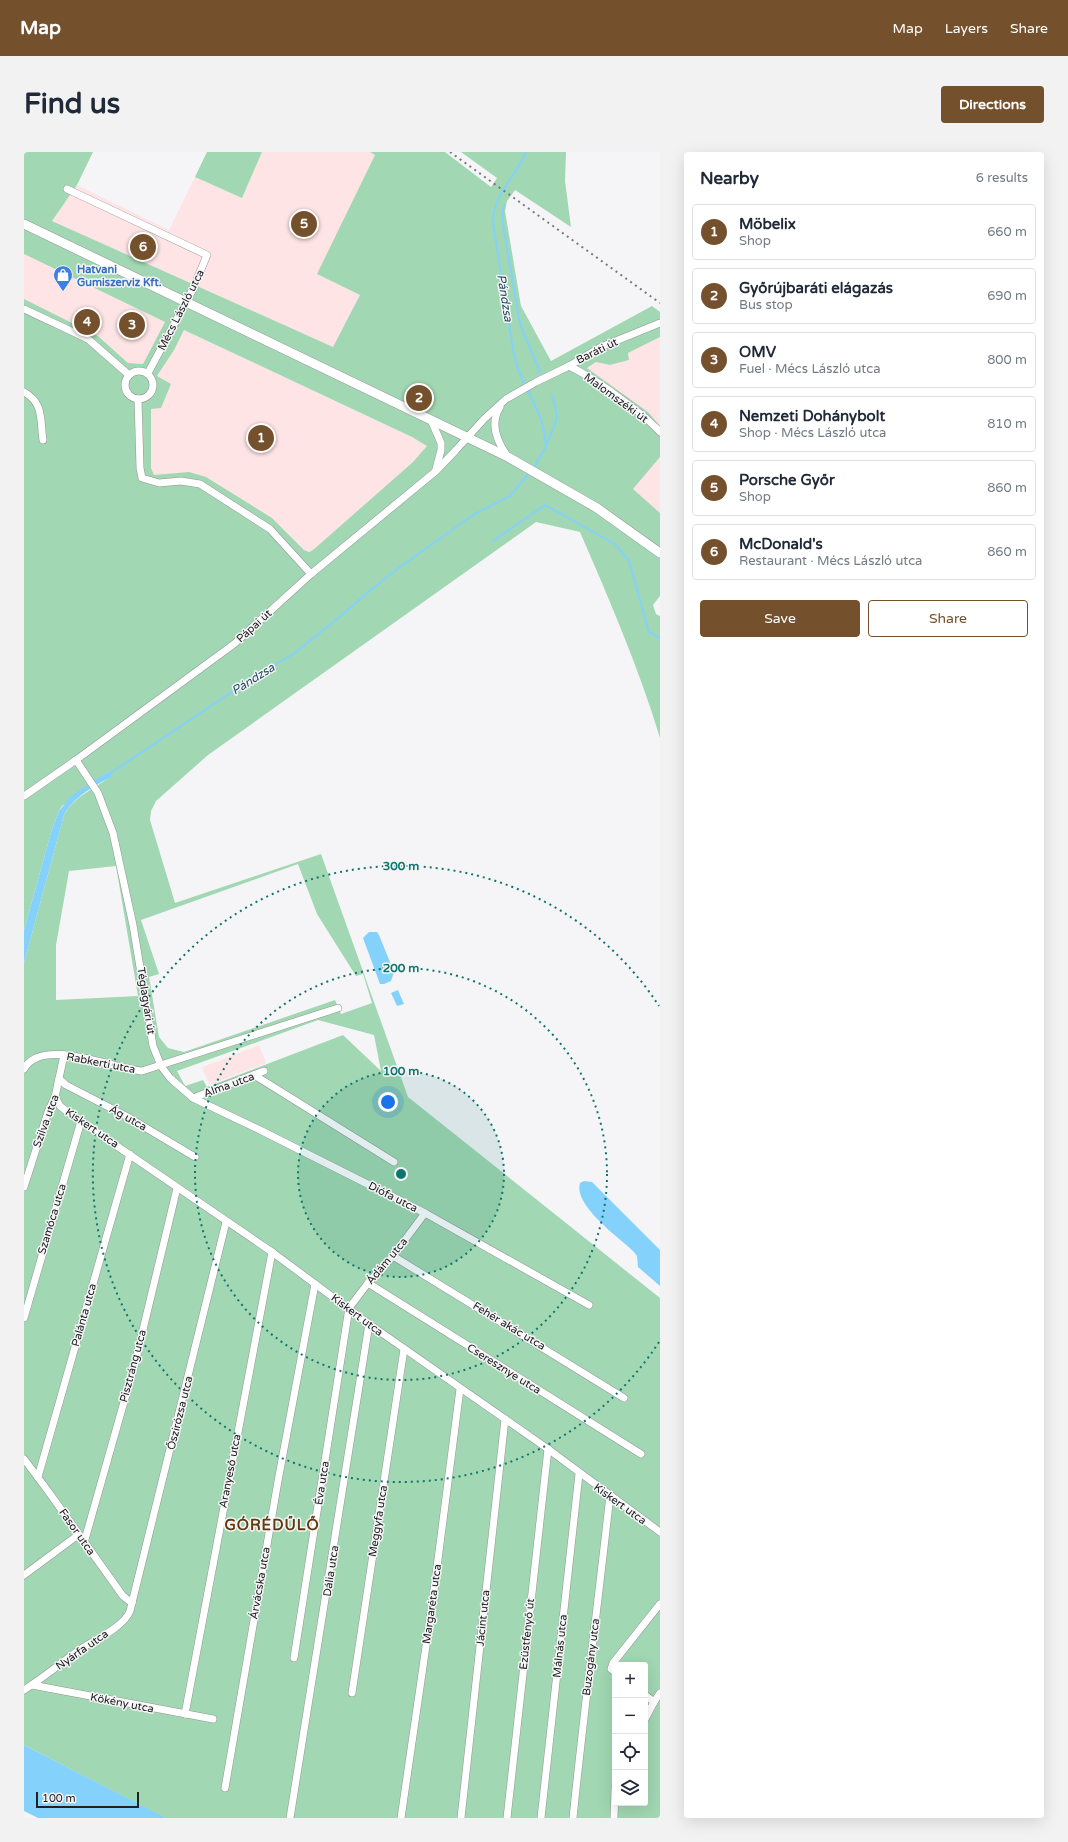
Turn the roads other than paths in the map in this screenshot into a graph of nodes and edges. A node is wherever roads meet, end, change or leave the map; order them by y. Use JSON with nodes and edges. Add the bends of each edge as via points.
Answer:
{"nodes":[{"id":1,"x":67,"y":189,"type":"dead end"},
{"id":2,"x":24,"y":224,"type":"edge"},
{"id":3,"x":186,"y":303,"type":"junction"},
{"id":4,"x":24,"y":309,"type":"edge"},
{"id":5,"x":660,"y":323,"type":"edge"},
{"id":6,"x":569,"y":366,"type":"junction"},
{"id":7,"x":148,"y":373,"type":"junction"},
{"id":8,"x":129,"y":375,"type":"junction"},
{"id":9,"x":24,"y":392,"type":"edge"},
{"id":10,"x":138,"y":399,"type":"junction"},
{"id":11,"x":506,"y":399,"type":"junction"},
{"id":12,"x":431,"y":420,"type":"junction"},
{"id":13,"x":660,"y":432,"type":"edge"},
{"id":14,"x":467,"y":437,"type":"junction"},
{"id":15,"x":43,"y":440,"type":"dead end"},
{"id":16,"x":510,"y":458,"type":"junction"},
{"id":17,"x":436,"y":471,"type":"junction"},
{"id":18,"x":660,"y":553,"type":"edge"},
{"id":19,"x":311,"y":574,"type":"junction"},
{"id":20,"x":76,"y":760,"type":"junction"},
{"id":21,"x":24,"y":796,"type":"edge"},
{"id":22,"x":338,"y":1008,"type":"dead end"},
{"id":23,"x":64,"y":1055,"type":"junction"},
{"id":24,"x":160,"y":1066,"type":"junction"},
{"id":25,"x":24,"y":1069,"type":"edge"},
{"id":26,"x":264,"y":1071,"type":"dead end"},
{"id":27,"x":254,"y":1076,"type":"junction"},
{"id":28,"x":59,"y":1079,"type":"junction"},
{"id":29,"x":55,"y":1098,"type":"junction"},
{"id":30,"x":193,"y":1098,"type":"junction"},
{"id":31,"x":81,"y":1121,"type":"junction"},
{"id":32,"x":130,"y":1154,"type":"junction"},
{"id":33,"x":195,"y":1157,"type":"dead end"},
{"id":34,"x":394,"y":1162,"type":"dead end"},
{"id":35,"x":24,"y":1187,"type":"edge"},
{"id":36,"x":177,"y":1188,"type":"junction"},
{"id":37,"x":425,"y":1214,"type":"junction"},
{"id":38,"x":226,"y":1222,"type":"junction"},
{"id":39,"x":272,"y":1252,"type":"junction"},
{"id":40,"x":393,"y":1256,"type":"junction"},
{"id":41,"x":368,"y":1283,"type":"junction"},
{"id":42,"x":315,"y":1284,"type":"junction"},
{"id":43,"x":589,"y":1305,"type":"dead end"},
{"id":44,"x":349,"y":1308,"type":"junction"},
{"id":45,"x":24,"y":1318,"type":"edge"},
{"id":46,"x":369,"y":1324,"type":"junction"},
{"id":47,"x":404,"y":1349,"type":"junction"},
{"id":48,"x":460,"y":1389,"type":"junction"},
{"id":49,"x":624,"y":1398,"type":"dead end"},
{"id":50,"x":504,"y":1419,"type":"junction"},
{"id":51,"x":548,"y":1449,"type":"junction"},
{"id":52,"x":641,"y":1454,"type":"dead end"},
{"id":53,"x":24,"y":1460,"type":"edge"},
{"id":54,"x":579,"y":1474,"type":"junction"},
{"id":55,"x":38,"y":1477,"type":"junction"},
{"id":56,"x":610,"y":1495,"type":"junction"},
{"id":57,"x":660,"y":1532,"type":"edge"},
{"id":58,"x":78,"y":1535,"type":"junction"},
{"id":59,"x":84,"y":1543,"type":"junction"},
{"id":60,"x":24,"y":1575,"type":"edge"},
{"id":61,"x":132,"y":1603,"type":"junction"},
{"id":62,"x":660,"y":1604,"type":"edge"},
{"id":63,"x":294,"y":1658,"type":"dead end"},
{"id":64,"x":614,"y":1662,"type":"edge"},
{"id":65,"x":32,"y":1685,"type":"junction"},
{"id":66,"x":24,"y":1690,"type":"edge"},
{"id":67,"x":352,"y":1693,"type":"dead end"},
{"id":68,"x":660,"y":1693,"type":"edge"},
{"id":69,"x":648,"y":1697,"type":"edge"},
{"id":70,"x":654,"y":1702,"type":"junction"},
{"id":71,"x":648,"y":1713,"type":"edge"},
{"id":72,"x":185,"y":1714,"type":"junction"},
{"id":73,"x":213,"y":1719,"type":"dead end"},
{"id":74,"x":225,"y":1788,"type":"dead end"},
{"id":75,"x":614,"y":1806,"type":"edge"},
{"id":76,"x":290,"y":1818,"type":"edge"},
{"id":77,"x":401,"y":1818,"type":"edge"},
{"id":78,"x":461,"y":1818,"type":"edge"},
{"id":79,"x":507,"y":1818,"type":"edge"},
{"id":80,"x":541,"y":1818,"type":"edge"},
{"id":81,"x":573,"y":1818,"type":"edge"},
{"id":82,"x":614,"y":1818,"type":"edge"}],
"edges":[{"from":1,"to":3,"type":"street","name":"Mécs László utca","via":[[207,255]]},
{"from":2,"to":3,"type":"main road"},
{"from":3,"to":7,"type":"street","name":"Mécs László utca"},
{"from":3,"to":12,"type":"main road"},
{"from":4,"to":8,"type":"street","via":[[88,339]]},
{"from":5,"to":6,"type":"street","name":"Baráti út","via":[[601,347]]},
{"from":6,"to":11,"type":"street","name":"Baráti út"},
{"from":6,"to":13,"type":"street","name":"Malomszéki út","via":[[629,406]]},
{"from":7,"to":8,"type":"street","via":[[138,370]]},
{"from":7,"to":10,"type":"street","via":[[153,381],[152,391],[146,398]]},
{"from":8,"to":10,"type":"street","via":[[125,384],[126,391]]},
{"from":9,"to":15,"type":"street","via":[[33,397],[38,404]]},
{"from":10,"to":19,"type":"street","via":[[142,478],[159,483],[181,481],[200,484],[270,529]]},
{"from":11,"to":14,"type":"street","name":"Pápai út"},
{"from":11,"to":16,"type":"street","via":[[495,418],[495,427],[499,443]]},
{"from":12,"to":14,"type":"main road"},
{"from":12,"to":17,"type":"street","via":[[441,443]]},
{"from":14,"to":16,"type":"main road"},
{"from":14,"to":17,"type":"street","name":"Pápai út"},
{"from":16,"to":18,"type":"main road","via":[[597,508]]},
{"from":17,"to":19,"type":"street","name":"Pápai út"},
{"from":19,"to":20,"type":"street","name":"Pápai út","via":[[234,644]]},
{"from":20,"to":21,"type":"street","name":"Pápai út"},
{"from":20,"to":24,"type":"street","name":"Téglagyári út","via":[[98,793],[113,833],[133,925],[153,1046]]},
{"from":22,"to":24,"type":"street"},
{"from":23,"to":24,"type":"street","name":"Rabkerti utca","via":[[133,1070],[142,1071]]},
{"from":23,"to":25,"type":"street","name":"Rabkerti utca","via":[[39,1056],[32,1059]]},
{"from":23,"to":28,"type":"street","name":"Szilva utca"},
{"from":24,"to":30,"type":"street"},
{"from":26,"to":27,"type":"street","name":"Alma utca"},
{"from":27,"to":30,"type":"street","name":"Alma utca"},
{"from":27,"to":34,"type":"street"},
{"from":28,"to":29,"type":"street","name":"Szilva utca"},
{"from":28,"to":33,"type":"street","name":"Ág utca"},
{"from":29,"to":31,"type":"street","name":"Kiskert utca","via":[[60,1106]]},
{"from":29,"to":35,"type":"street","name":"Szilva utca","via":[[48,1112]]},
{"from":30,"to":37,"type":"street","name":"Diófa utca"},
{"from":31,"to":32,"type":"street","name":"Kiskert utca"},
{"from":31,"to":45,"type":"street","name":"Szamóca utca"},
{"from":32,"to":36,"type":"street","name":"Kiskert utca"},
{"from":32,"to":55,"type":"street","name":"Palánta utca"},
{"from":36,"to":38,"type":"street","name":"Kiskert utca"},
{"from":36,"to":59,"type":"street","name":"Pisztráng utca","via":[[135,1363]]},
{"from":37,"to":40,"type":"street","name":"Ádám utca"},
{"from":37,"to":43,"type":"street","name":"Diófa utca"},
{"from":38,"to":39,"type":"street","name":"Kiskert utca"},
{"from":38,"to":61,"type":"street","name":"Őszirózsa utca"},
{"from":39,"to":42,"type":"street","name":"Kiskert utca"},
{"from":39,"to":72,"type":"street","name":"Aranyeső utca"},
{"from":40,"to":41,"type":"street","name":"Ádám utca"},
{"from":40,"to":49,"type":"street","name":"Fehér akác utca"},
{"from":41,"to":44,"type":"street","name":"Ádám utca"},
{"from":41,"to":52,"type":"street","name":"Cseresznye utca"},
{"from":42,"to":44,"type":"street","name":"Kiskert utca"},
{"from":42,"to":74,"type":"street","name":"Árvácska utca"},
{"from":44,"to":46,"type":"street","name":"Kiskert utca"},
{"from":44,"to":63,"type":"street","name":"Éva utca"},
{"from":46,"to":47,"type":"street","name":"Kiskert utca"},
{"from":46,"to":76,"type":"street","name":"Dália utca"},
{"from":47,"to":48,"type":"street","name":"Kiskert utca"},
{"from":47,"to":67,"type":"street","name":"Meggyfa utca"},
{"from":48,"to":50,"type":"street","name":"Kiskert utca"},
{"from":48,"to":77,"type":"street","name":"Margaréta utca"},
{"from":50,"to":51,"type":"street","name":"Kiskert utca"},
{"from":50,"to":78,"type":"street","name":"Jácint utca"},
{"from":51,"to":54,"type":"street","name":"Kiskert utca"},
{"from":51,"to":79,"type":"street","name":"Ezüstfenyő út"},
{"from":53,"to":55,"type":"street","name":"Fasor utca"},
{"from":54,"to":56,"type":"street","name":"Kiskert utca"},
{"from":54,"to":80,"type":"street","name":"Málnás utca"},
{"from":55,"to":58,"type":"street","name":"Fasor utca"},
{"from":56,"to":57,"type":"street","name":"Kiskert utca"},
{"from":56,"to":81,"type":"street","name":"Buzogány utca"},
{"from":58,"to":59,"type":"street","name":"Fasor utca"},
{"from":58,"to":60,"type":"street"},
{"from":59,"to":61,"type":"street","name":"Fasor utca","via":[[123,1596]]},
{"from":61,"to":65,"type":"street","name":"Nyárfa utca","via":[[128,1617],[121,1623]]},
{"from":62,"to":64,"type":"street"},
{"from":65,"to":66,"type":"street","name":"Nyárfa utca"},
{"from":65,"to":72,"type":"street","name":"Kökény utca"},
{"from":68,"to":70,"type":"street"},
{"from":69,"to":70,"type":"street"},
{"from":70,"to":71,"type":"street"},
{"from":72,"to":73,"type":"street","name":"Kökény utca"},
{"from":75,"to":82,"type":"street"}]}
